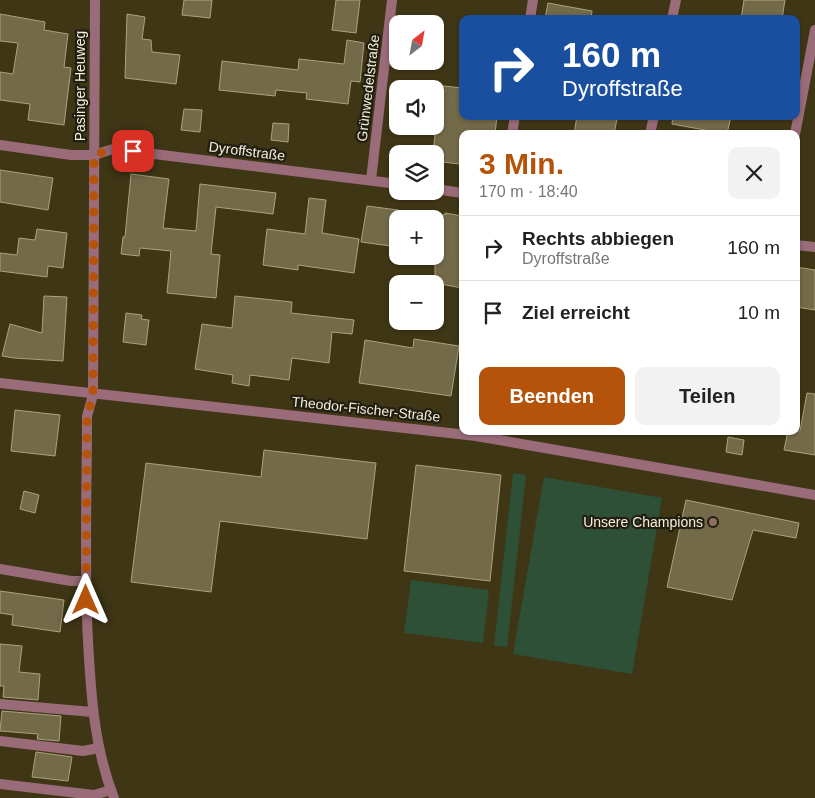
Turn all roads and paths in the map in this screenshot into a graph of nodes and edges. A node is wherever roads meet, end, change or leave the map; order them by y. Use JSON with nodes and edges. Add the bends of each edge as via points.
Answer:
{"nodes":[{"id":1,"x":95,"y":0,"type":"edge"},
{"id":2,"x":392,"y":0,"type":"edge"},
{"id":3,"x":533,"y":0,"type":"edge"},
{"id":4,"x":676,"y":0,"type":"edge"},
{"id":5,"x":531,"y":15,"type":"edge"},
{"id":6,"x":673,"y":15,"type":"edge"},
{"id":7,"x":815,"y":30,"type":"edge"},
{"id":8,"x":800,"y":108,"type":"edge"},
{"id":9,"x":0,"y":145,"type":"edge"},
{"id":10,"x":94,"y":155,"type":"junction"},
{"id":11,"x":371,"y":180,"type":"junction"},
{"id":12,"x":389,"y":183,"type":"edge"},
{"id":13,"x":444,"y":190,"type":"edge"},
{"id":14,"x":459,"y":193,"type":"edge"},
{"id":15,"x":800,"y":245,"type":"edge"},
{"id":16,"x":815,"y":247,"type":"edge"},
{"id":17,"x":0,"y":383,"type":"edge"},
{"id":18,"x":93,"y":395,"type":"junction"},
{"id":19,"x":459,"y":434,"type":"edge"},
{"id":20,"x":467,"y":435,"type":"edge"},
{"id":21,"x":815,"y":495,"type":"edge"},
{"id":22,"x":0,"y":569,"type":"edge"},
{"id":23,"x":86,"y":581,"type":"junction"},
{"id":24,"x":0,"y":704,"type":"edge"},
{"id":25,"x":92,"y":712,"type":"junction"},
{"id":26,"x":0,"y":741,"type":"edge"},
{"id":27,"x":99,"y":748,"type":"junction"},
{"id":28,"x":0,"y":784,"type":"edge"},
{"id":29,"x":113,"y":794,"type":"edge"}],
"edges":[{"from":1,"to":10,"type":"street","name":"Pasinger Heuweg"},
{"from":2,"to":11,"type":"street","name":"Grünwedelstraße"},
{"from":3,"to":5,"type":"street"},
{"from":4,"to":6,"type":"street"},
{"from":7,"to":8,"type":"street"},
{"from":9,"to":10,"type":"street","name":"Dyroffstraße"},
{"from":10,"to":11,"type":"street","name":"Dyroffstraße","via":[[113,149]]},
{"from":10,"to":18,"type":"street","name":"Pasinger Heuweg"},
{"from":11,"to":12,"type":"street","name":"Dyroffstraße"},
{"from":13,"to":14,"type":"street"},
{"from":15,"to":16,"type":"street"},
{"from":17,"to":18,"type":"street","name":"Theodor-Fischer-Straße"},
{"from":18,"to":19,"type":"street","name":"Theodor-Fischer-Straße"},
{"from":18,"to":23,"type":"street","name":"Pasinger Heuweg","via":[[87,416]]},
{"from":20,"to":21,"type":"street","name":"Theodor-Fischer-Straße"},
{"from":22,"to":23,"type":"street"},
{"from":23,"to":25,"type":"street","name":"Pasinger Heuweg"},
{"from":24,"to":25,"type":"street"},
{"from":25,"to":27,"type":"street","name":"Pasinger Heuweg"},
{"from":26,"to":27,"type":"street","via":[[83,751]]},
{"from":27,"to":29,"type":"street","name":"Pasinger Heuweg"},
{"from":28,"to":29,"type":"street","via":[[94,795]]}]}
